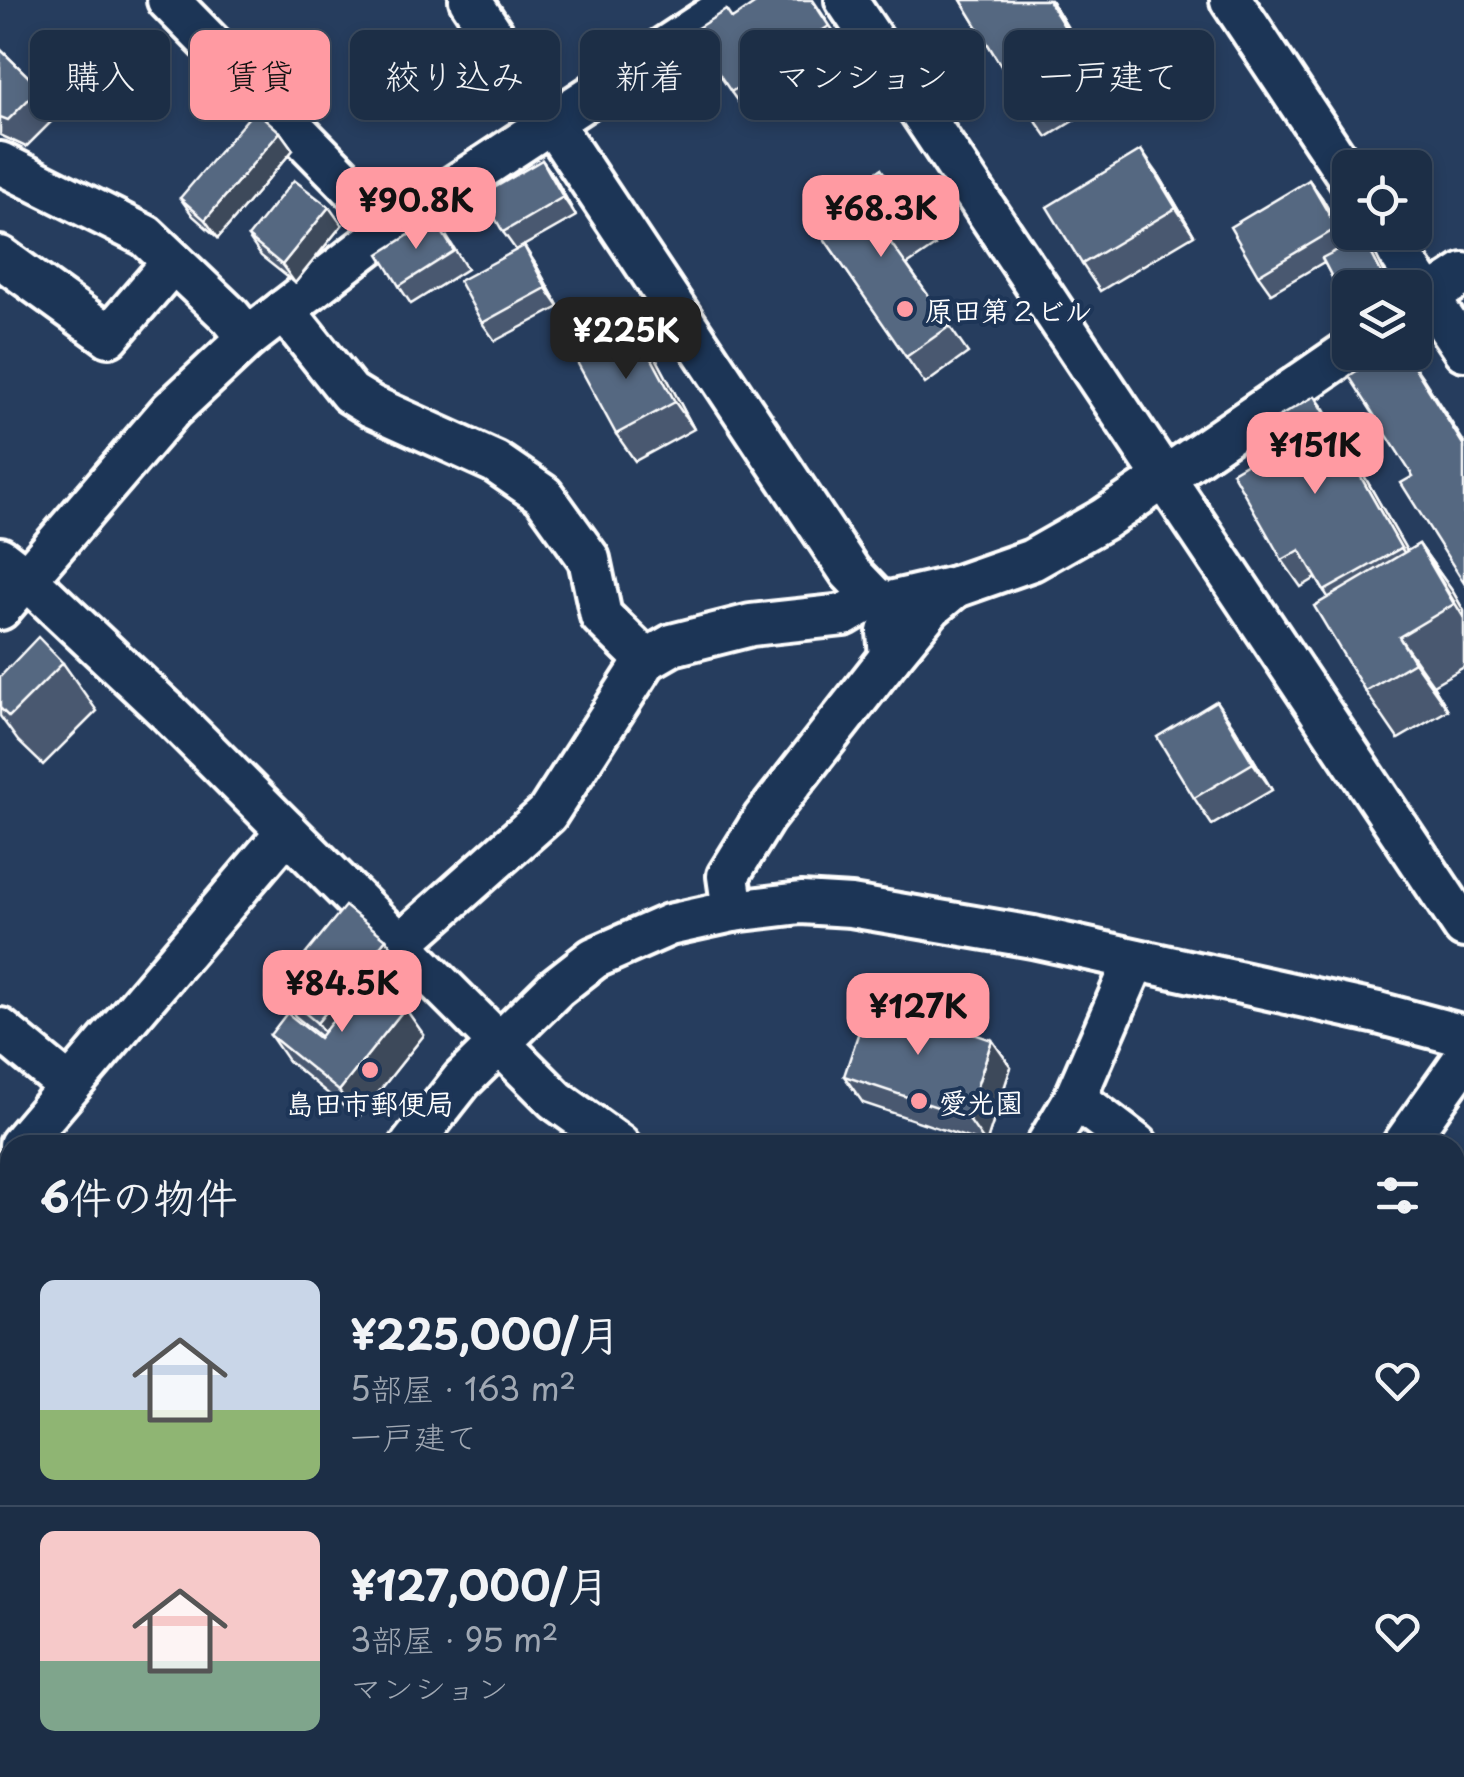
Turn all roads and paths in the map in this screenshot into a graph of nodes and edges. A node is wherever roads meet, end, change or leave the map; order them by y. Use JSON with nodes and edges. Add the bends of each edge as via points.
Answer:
{"nodes":[{"id":1,"x":168,"y":0,"type":"edge"},
{"id":2,"x":470,"y":0,"type":"edge"},
{"id":3,"x":737,"y":0,"type":"edge"},
{"id":4,"x":846,"y":0,"type":"edge"},
{"id":5,"x":1231,"y":0,"type":"edge"},
{"id":6,"x":553,"y":123,"type":"junction"},
{"id":7,"x":1332,"y":153,"type":"edge"},
{"id":8,"x":0,"y":163,"type":"edge"},
{"id":9,"x":388,"y":230,"type":"junction"},
{"id":10,"x":0,"y":256,"type":"edge"},
{"id":11,"x":173,"y":262,"type":"junction"},
{"id":12,"x":1464,"y":274,"type":"edge"},
{"id":13,"x":1432,"y":295,"type":"edge"},
{"id":14,"x":284,"y":310,"type":"junction"},
{"id":15,"x":1432,"y":313,"type":"edge"},
{"id":16,"x":248,"y":338,"type":"junction"},
{"id":17,"x":1464,"y":350,"type":"edge"},
{"id":18,"x":1332,"y":362,"type":"edge"},
{"id":19,"x":1163,"y":477,"type":"junction"},
{"id":20,"x":13,"y":568,"type":"edge"},
{"id":21,"x":956,"y":587,"type":"junction"},
{"id":22,"x":880,"y":600,"type":"junction"},
{"id":23,"x":0,"y":609,"type":"edge"},
{"id":24,"x":890,"y":657,"type":"junction"},
{"id":25,"x":646,"y":660,"type":"junction"},
{"id":26,"x":287,"y":831,"type":"junction"},
{"id":27,"x":733,"y":911,"type":"junction"},
{"id":28,"x":1464,"y":927,"type":"edge"},
{"id":29,"x":401,"y":944,"type":"junction"},
{"id":30,"x":1135,"y":960,"type":"junction"},
{"id":31,"x":0,"y":1029,"type":"edge"},
{"id":32,"x":1464,"y":1036,"type":"edge"},
{"id":33,"x":499,"y":1044,"type":"junction"},
{"id":34,"x":1464,"y":1059,"type":"edge"},
{"id":35,"x":68,"y":1085,"type":"junction"},
{"id":36,"x":1075,"y":1098,"type":"junction"},
{"id":37,"x":28,"y":1135,"type":"edge"},
{"id":38,"x":420,"y":1135,"type":"edge"},
{"id":39,"x":605,"y":1135,"type":"edge"},
{"id":40,"x":1053,"y":1135,"type":"edge"},
{"id":41,"x":1124,"y":1135,"type":"edge"},
{"id":42,"x":1410,"y":1135,"type":"edge"}],
"edges":[{"from":1,"to":9,"type":"street"},
{"from":2,"to":6,"type":"street"},
{"from":3,"to":6,"type":"street"},
{"from":4,"to":19,"type":"street"},
{"from":5,"to":7,"type":"street"},
{"from":6,"to":9,"type":"street"},
{"from":6,"to":22,"type":"street","via":[[850,572]]},
{"from":8,"to":11,"type":"street","via":[[146,236]]},
{"from":9,"to":14,"type":"street"},
{"from":10,"to":11,"type":"street","via":[[109,336]]},
{"from":11,"to":16,"type":"street"},
{"from":12,"to":13,"type":"street"},
{"from":14,"to":16,"type":"street"},
{"from":14,"to":25,"type":"street","via":[[350,393],[495,462],[543,496],[589,558],[601,616]]},
{"from":15,"to":17,"type":"street"},
{"from":16,"to":20,"type":"street"},
{"from":18,"to":19,"type":"street"},
{"from":19,"to":21,"type":"street","via":[[1032,560]]},
{"from":19,"to":28,"type":"street"},
{"from":20,"to":23,"type":"street"},
{"from":20,"to":26,"type":"street"},
{"from":21,"to":22,"type":"street"},
{"from":21,"to":24,"type":"street"},
{"from":22,"to":24,"type":"street"},
{"from":22,"to":25,"type":"street","via":[[844,616],[751,624],[672,644]]},
{"from":24,"to":27,"type":"street","via":[[764,818],[728,876]]},
{"from":25,"to":29,"type":"street","via":[[547,814]]},
{"from":26,"to":29,"type":"street"},
{"from":26,"to":35,"type":"street"},
{"from":27,"to":30,"type":"street","via":[[802,903],[851,906]]},
{"from":27,"to":33,"type":"street","via":[[670,924],[594,958]]},
{"from":29,"to":33,"type":"street"},
{"from":30,"to":32,"type":"street"},
{"from":30,"to":36,"type":"street"},
{"from":31,"to":35,"type":"street"},
{"from":33,"to":38,"type":"street"},
{"from":33,"to":39,"type":"street","via":[[556,1100]]},
{"from":34,"to":42,"type":"street"},
{"from":35,"to":37,"type":"street"},
{"from":36,"to":40,"type":"street"},
{"from":36,"to":41,"type":"street"}]}
